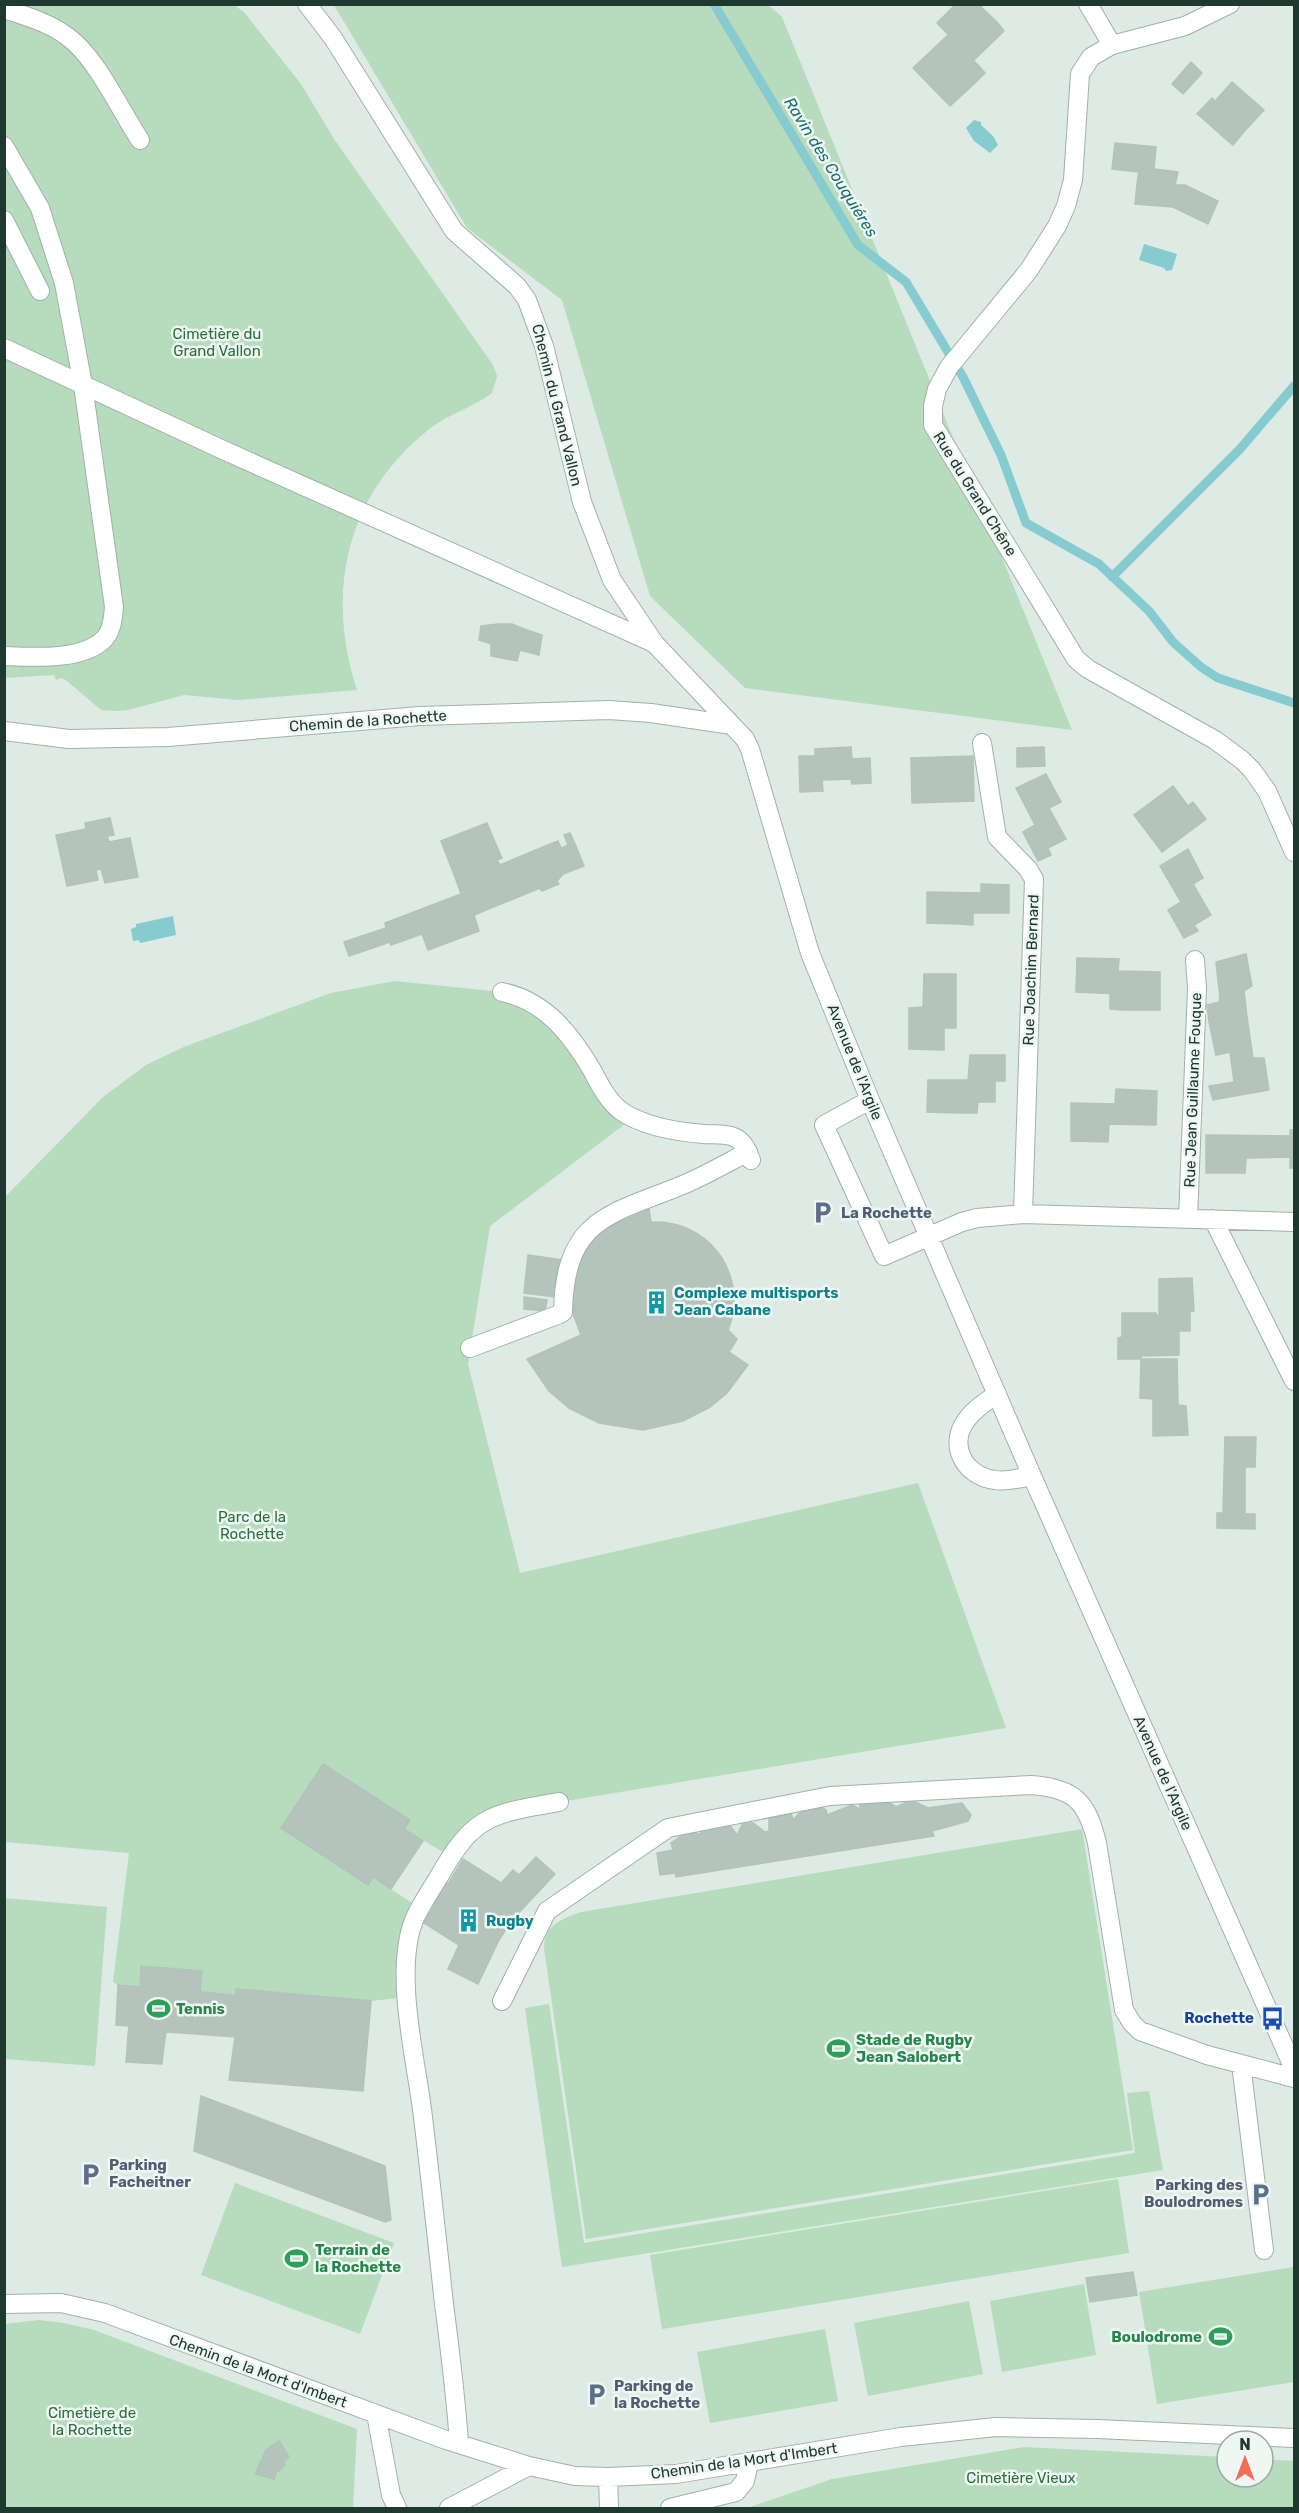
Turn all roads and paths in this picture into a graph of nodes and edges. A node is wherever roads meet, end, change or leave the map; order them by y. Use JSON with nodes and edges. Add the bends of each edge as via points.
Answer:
{"nodes":[{"id":1,"x":306,"y":4,"type":"edge"},
{"id":2,"x":1088,"y":4,"type":"edge"},
{"id":3,"x":1230,"y":4,"type":"edge"},
{"id":4,"x":4,"y":9,"type":"edge"},
{"id":5,"x":1112,"y":45,"type":"junction"},
{"id":6,"x":140,"y":140,"type":"dead end"},
{"id":7,"x":4,"y":146,"type":"edge"},
{"id":8,"x":4,"y":220,"type":"edge"},
{"id":9,"x":40,"y":291,"type":"dead end"},
{"id":10,"x":4,"y":348,"type":"edge"},
{"id":11,"x":83,"y":385,"type":"junction"},
{"id":12,"x":655,"y":644,"type":"junction"},
{"id":13,"x":4,"y":656,"type":"edge"},
{"id":14,"x":732,"y":725,"type":"junction"},
{"id":15,"x":4,"y":731,"type":"edge"},
{"id":16,"x":982,"y":743,"type":"dead end"},
{"id":17,"x":1294,"y":852,"type":"edge"},
{"id":18,"x":1195,"y":960,"type":"dead end"},
{"id":19,"x":501,"y":992,"type":"dead end"},
{"id":20,"x":870,"y":1100,"type":"junction"},
{"id":21,"x":1023,"y":1214,"type":"junction"},
{"id":22,"x":1188,"y":1219,"type":"junction"},
{"id":23,"x":1213,"y":1220,"type":"junction"},
{"id":24,"x":1294,"y":1222,"type":"edge"},
{"id":25,"x":928,"y":1237,"type":"junction"},
{"id":26,"x":470,"y":1348,"type":"dead end"},
{"id":27,"x":1294,"y":1381,"type":"edge"},
{"id":28,"x":997,"y":1394,"type":"junction"},
{"id":29,"x":1032,"y":1476,"type":"junction"},
{"id":30,"x":559,"y":1802,"type":"dead end"},
{"id":31,"x":502,"y":2001,"type":"dead end"},
{"id":32,"x":1241,"y":2064,"type":"junction"},
{"id":33,"x":1294,"y":2069,"type":"edge"},
{"id":34,"x":1294,"y":2078,"type":"edge"},
{"id":35,"x":1264,"y":2250,"type":"dead end"},
{"id":36,"x":4,"y":2304,"type":"edge"},
{"id":37,"x":376,"y":2414,"type":"junction"},
{"id":38,"x":1294,"y":2438,"type":"edge"},
{"id":39,"x":459,"y":2444,"type":"junction"},
{"id":40,"x":749,"y":2462,"type":"junction"},
{"id":41,"x":529,"y":2466,"type":"junction"},
{"id":42,"x":608,"y":2477,"type":"junction"},
{"id":43,"x":397,"y":2508,"type":"edge"},
{"id":44,"x":449,"y":2508,"type":"edge"},
{"id":45,"x":609,"y":2508,"type":"edge"},
{"id":46,"x":670,"y":2508,"type":"edge"}],
"edges":[{"from":1,"to":12,"type":"street","name":"Chemin du Grand Vallon","via":[[333,38],[454,231],[517,286],[527,300],[544,346],[590,527],[612,580]]},
{"from":2,"to":5,"type":"street"},
{"from":3,"to":5,"type":"street","via":[[1185,26]]},
{"from":4,"to":6,"type":"street","via":[[52,27],[76,43]]},
{"from":5,"to":17,"type":"street","name":"Rue du Grand Chêne","via":[[1091,57],[1080,74],[1073,180],[1057,226],[1029,270],[949,367],[937,389],[932,421],[940,441],[1076,659],[1215,740],[1242,760],[1267,791]]},
{"from":7,"to":11,"type":"street","via":[[40,208],[55,249]]},
{"from":8,"to":9,"type":"street"},
{"from":10,"to":11,"type":"street"},
{"from":11,"to":12,"type":"street"},
{"from":11,"to":13,"type":"street","via":[[113,621],[106,637],[90,649],[41,657]]},
{"from":12,"to":14,"type":"street","name":"Chemin du Grand Vallon"},
{"from":14,"to":15,"type":"street","name":"Chemin de la Rochette","via":[[609,710],[420,716],[168,737],[69,740]]},
{"from":14,"to":20,"type":"street","name":"Avenue de l'Argile","via":[[754,757],[810,953]]},
{"from":16,"to":21,"type":"street","name":"Rue Joachim Bernard","via":[[998,837],[1034,879]]},
{"from":18,"to":22,"type":"street","name":"Rue Jean Guillaume Fouque"},
{"from":19,"to":26,"type":"street","via":[[533,1003],[556,1021],[622,1112],[659,1126],[732,1136],[750,1156],[604,1218],[577,1245],[568,1267],[563,1312]]},
{"from":20,"to":25,"type":"street","name":"Avenue de l'Argile"},
{"from":20,"to":25,"type":"street","via":[[824,1125],[884,1256]]},
{"from":21,"to":22,"type":"street"},
{"from":21,"to":25,"type":"street","via":[[977,1218]]},
{"from":22,"to":23,"type":"street"},
{"from":23,"to":24,"type":"street"},
{"from":23,"to":27,"type":"street"},
{"from":25,"to":28,"type":"street","name":"Avenue de l'Argile"},
{"from":28,"to":29,"type":"street","name":"Avenue de l'Argile"},
{"from":28,"to":29,"type":"street","via":[[962,1426],[957,1444],[959,1455],[971,1470],[987,1478]]},
{"from":29,"to":33,"type":"street","name":"Avenue de l'Argile"},
{"from":30,"to":39,"type":"street","via":[[495,1816],[465,1836],[414,1920],[409,1946],[408,2013]]},
{"from":31,"to":32,"type":"street","via":[[547,1911],[669,1828],[830,1796],[1049,1786],[1076,1797],[1091,1820],[1124,2010],[1131,2023],[1144,2033]]},
{"from":32,"to":34,"type":"street"},
{"from":32,"to":35,"type":"street"},
{"from":36,"to":37,"type":"street","name":"Chemin de la Mort d'Imbert","via":[[61,2303],[105,2313]]},
{"from":37,"to":39,"type":"street","name":"Chemin de la Mort d'Imbert"},
{"from":37,"to":43,"type":"street","via":[[391,2495]]},
{"from":38,"to":40,"type":"street","name":"Chemin de la Mort d'Imbert","via":[[996,2427],[901,2437]]},
{"from":39,"to":41,"type":"street","name":"Chemin de la Mort d'Imbert"},
{"from":40,"to":42,"type":"street","name":"Chemin de la Mort d'Imbert","via":[[676,2474]]},
{"from":40,"to":46,"type":"street","via":[[745,2481],[736,2492]]},
{"from":41,"to":42,"type":"street","name":"Chemin de la Mort d'Imbert","via":[[575,2476]]},
{"from":41,"to":44,"type":"street"},
{"from":42,"to":45,"type":"street"}]}
